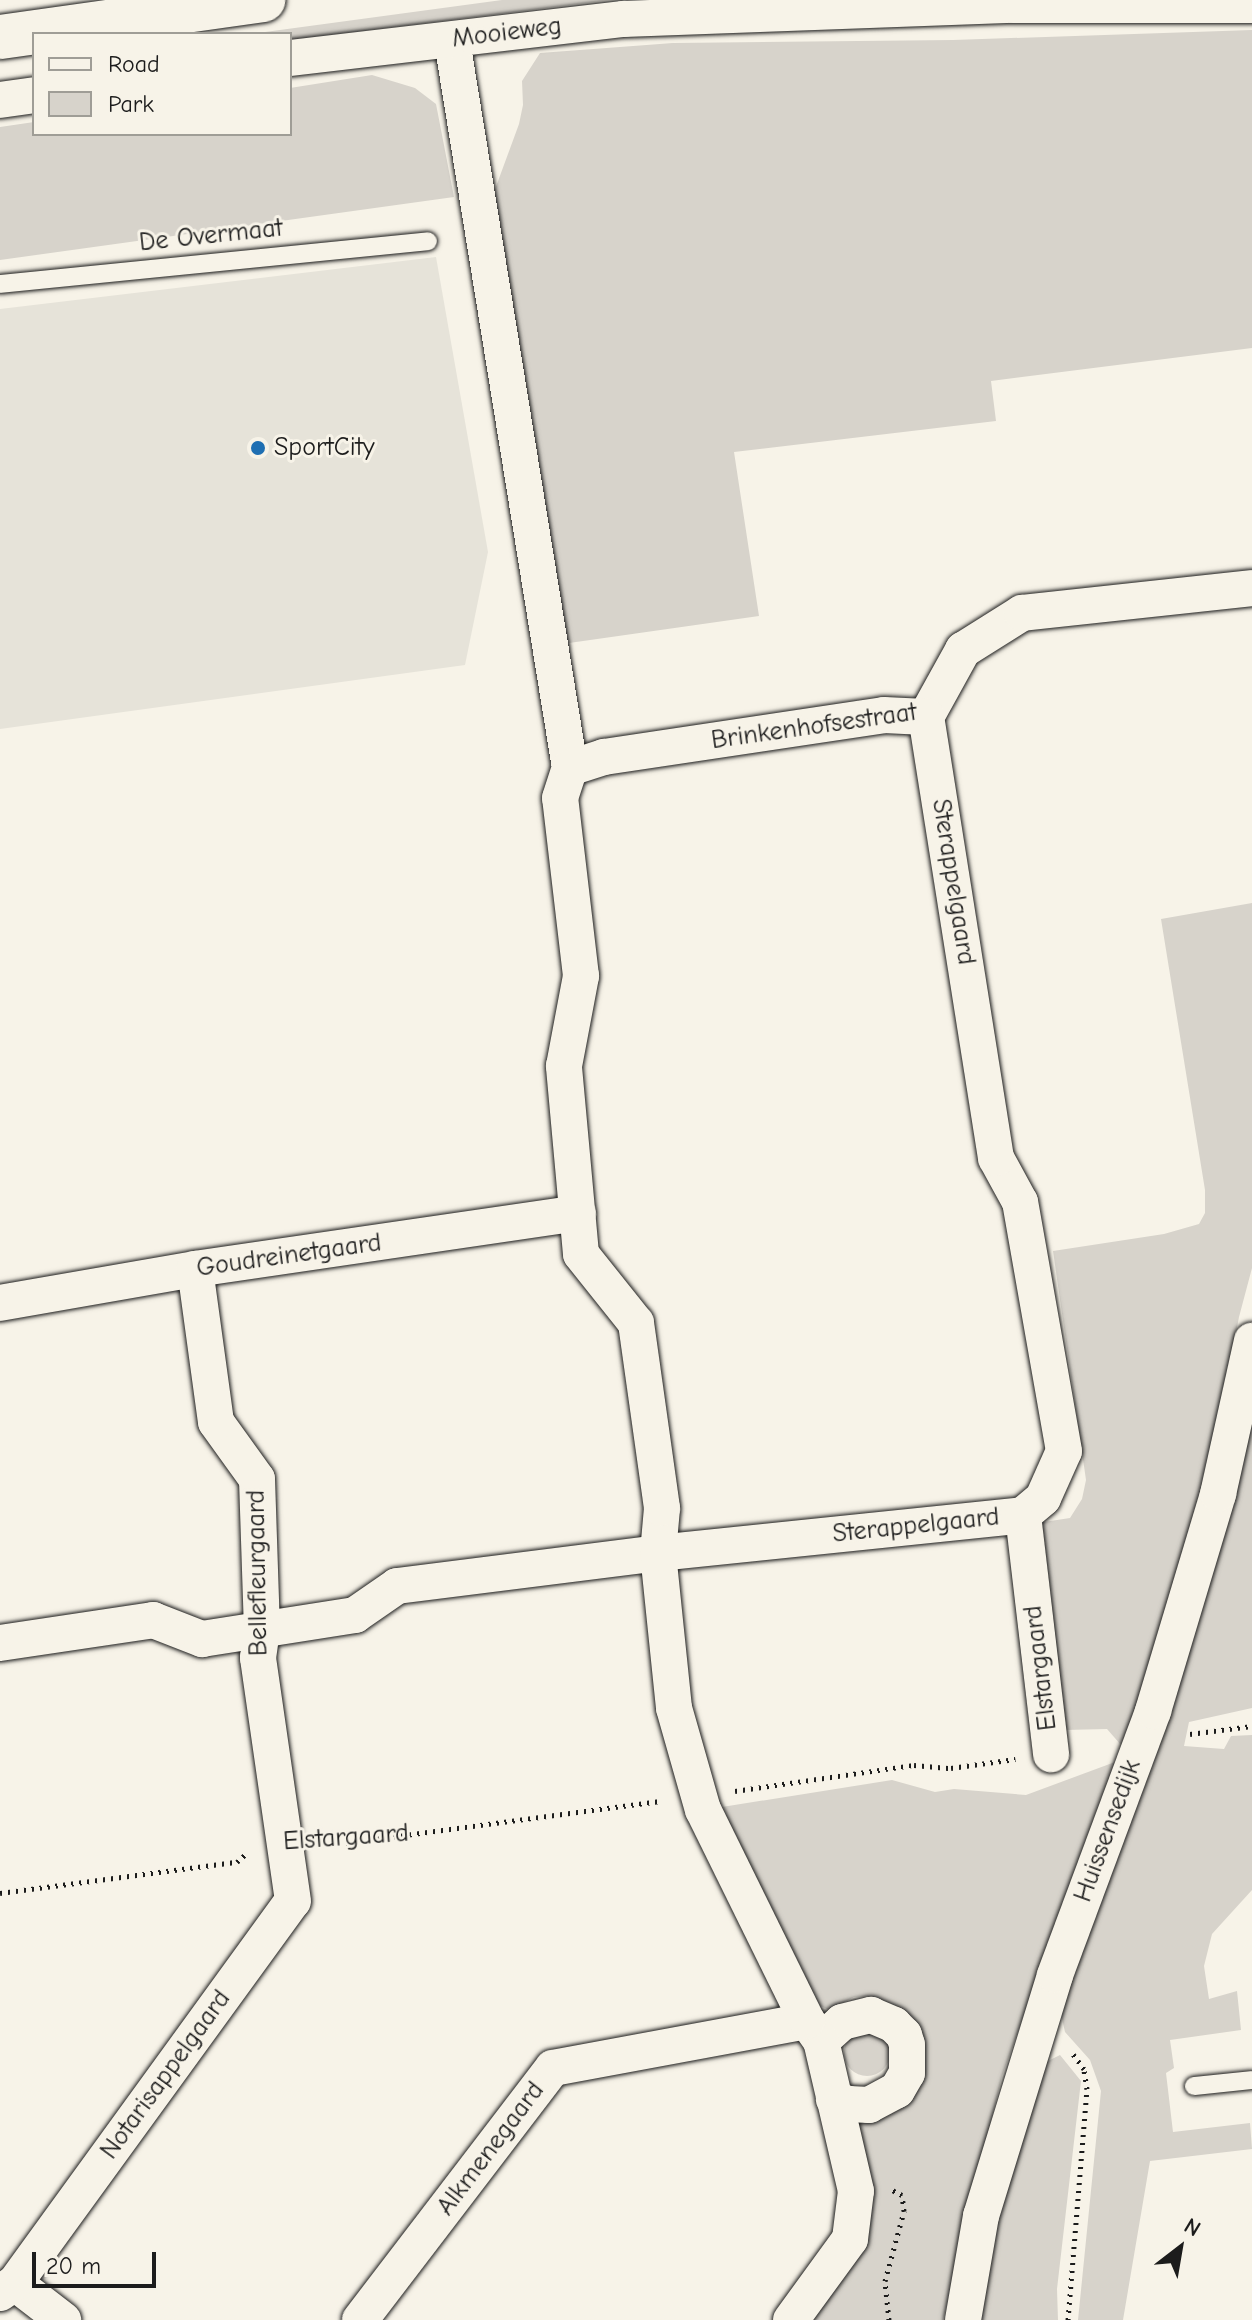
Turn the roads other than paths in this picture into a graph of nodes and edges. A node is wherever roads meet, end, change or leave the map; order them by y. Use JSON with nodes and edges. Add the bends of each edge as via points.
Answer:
{"nodes":[{"id":1,"x":263,"y":0,"type":"edge"},
{"id":2,"x":1252,"y":5,"type":"edge"},
{"id":3,"x":32,"y":32,"type":"edge"},
{"id":4,"x":36,"y":32,"type":"edge"},
{"id":5,"x":0,"y":37,"type":"edge"},
{"id":6,"x":452,"y":41,"type":"junction"},
{"id":7,"x":292,"y":58,"type":"edge"},
{"id":8,"x":32,"y":95,"type":"edge"},
{"id":9,"x":0,"y":100,"type":"edge"},
{"id":10,"x":428,"y":241,"type":"dead end"},
{"id":11,"x":0,"y":284,"type":"edge"},
{"id":12,"x":1252,"y":588,"type":"edge"},
{"id":13,"x":926,"y":717,"type":"junction"},
{"id":14,"x":570,"y":768,"type":"junction"},
{"id":15,"x":578,"y":1213,"type":"junction"},
{"id":16,"x":195,"y":1269,"type":"junction"},
{"id":17,"x":0,"y":1303,"type":"edge"},
{"id":18,"x":1252,"y":1341,"type":"edge"},
{"id":19,"x":1023,"y":1515,"type":"junction"},
{"id":20,"x":658,"y":1553,"type":"junction"},
{"id":21,"x":262,"y":1630,"type":"junction"},
{"id":22,"x":0,"y":1643,"type":"edge"},
{"id":23,"x":1051,"y":1754,"type":"road end"},
{"id":24,"x":284,"y":1841,"type":"joint"},
{"id":25,"x":814,"y":2031,"type":"junction"},
{"id":26,"x":1252,"y":2080,"type":"edge"},
{"id":27,"x":1194,"y":2086,"type":"dead end"},
{"id":28,"x":834,"y":2099,"type":"junction"},
{"id":29,"x":7,"y":2288,"type":"edge"},
{"id":30,"x":63,"y":2320,"type":"edge"},
{"id":31,"x":360,"y":2320,"type":"edge"},
{"id":32,"x":791,"y":2320,"type":"edge"},
{"id":33,"x":963,"y":2320,"type":"edge"}],
"edges":[{"from":1,"to":4,"type":"highway"},
{"from":2,"to":6,"type":"street","name":"Mooieweg","via":[[1013,5],[623,19]]},
{"from":3,"to":5,"type":"highway"},
{"from":6,"to":7,"type":"street","name":"Mooieweg"},
{"from":6,"to":14,"type":"street"},
{"from":8,"to":9,"type":"street"},
{"from":10,"to":11,"type":"lane","name":"De Overmaat"},
{"from":12,"to":13,"type":"street","name":"Brinkenhofsestraat","via":[[1022,613],[963,650]]},
{"from":13,"to":14,"type":"street","name":"Brinkenhofsestraat","via":[[884,715],[604,757]]},
{"from":13,"to":19,"type":"street","name":"Sterappelgaard","via":[[996,1158],[1020,1202],[1064,1451],[1043,1498]]},
{"from":14,"to":15,"type":"street","via":[[560,798],[562,839],[581,976],[564,1066]]},
{"from":15,"to":16,"type":"street","name":"Goudreinetgaard"},
{"from":15,"to":20,"type":"street","via":[[581,1254],[636,1323],[662,1508]]},
{"from":16,"to":17,"type":"street","name":"Goudreinetgaard"},
{"from":16,"to":21,"type":"street","name":"Bellefleurgaard","via":[[216,1422],[257,1479]]},
{"from":18,"to":33,"type":"street","name":"Huissensedijk","via":[[1218,1494],[1153,1711],[1036,2031],[981,2216]]},
{"from":19,"to":20,"type":"street","name":"Sterappelgaard"},
{"from":19,"to":23,"type":"street","name":"Elstargaard"},
{"from":20,"to":21,"type":"street","name":"Sterappelgaard","via":[[397,1586],[355,1615]]},
{"from":20,"to":25,"type":"street","via":[[674,1708],[698,1796]]},
{"from":21,"to":22,"type":"street","name":"Sterappelgaard","via":[[202,1639],[153,1620]]},
{"from":21,"to":24,"type":"street","name":"Bellefleurgaard","via":[[258,1658]]},
{"from":24,"to":29,"type":"street","name":"Notarisappelgaard","via":[[293,1901]]},
{"from":25,"to":28,"type":"street"},
{"from":25,"to":28,"type":"street","name":"Alkmenegaard","via":[[871,2015],[894,2025],[907,2045],[907,2073],[897,2090],[869,2105]]},
{"from":25,"to":31,"type":"street","name":"Alkmenegaard","via":[[553,2068]]},
{"from":26,"to":27,"type":"lane"},
{"from":28,"to":32,"type":"street","via":[[856,2191],[850,2239]]},
{"from":29,"to":30,"type":"street"}]}
